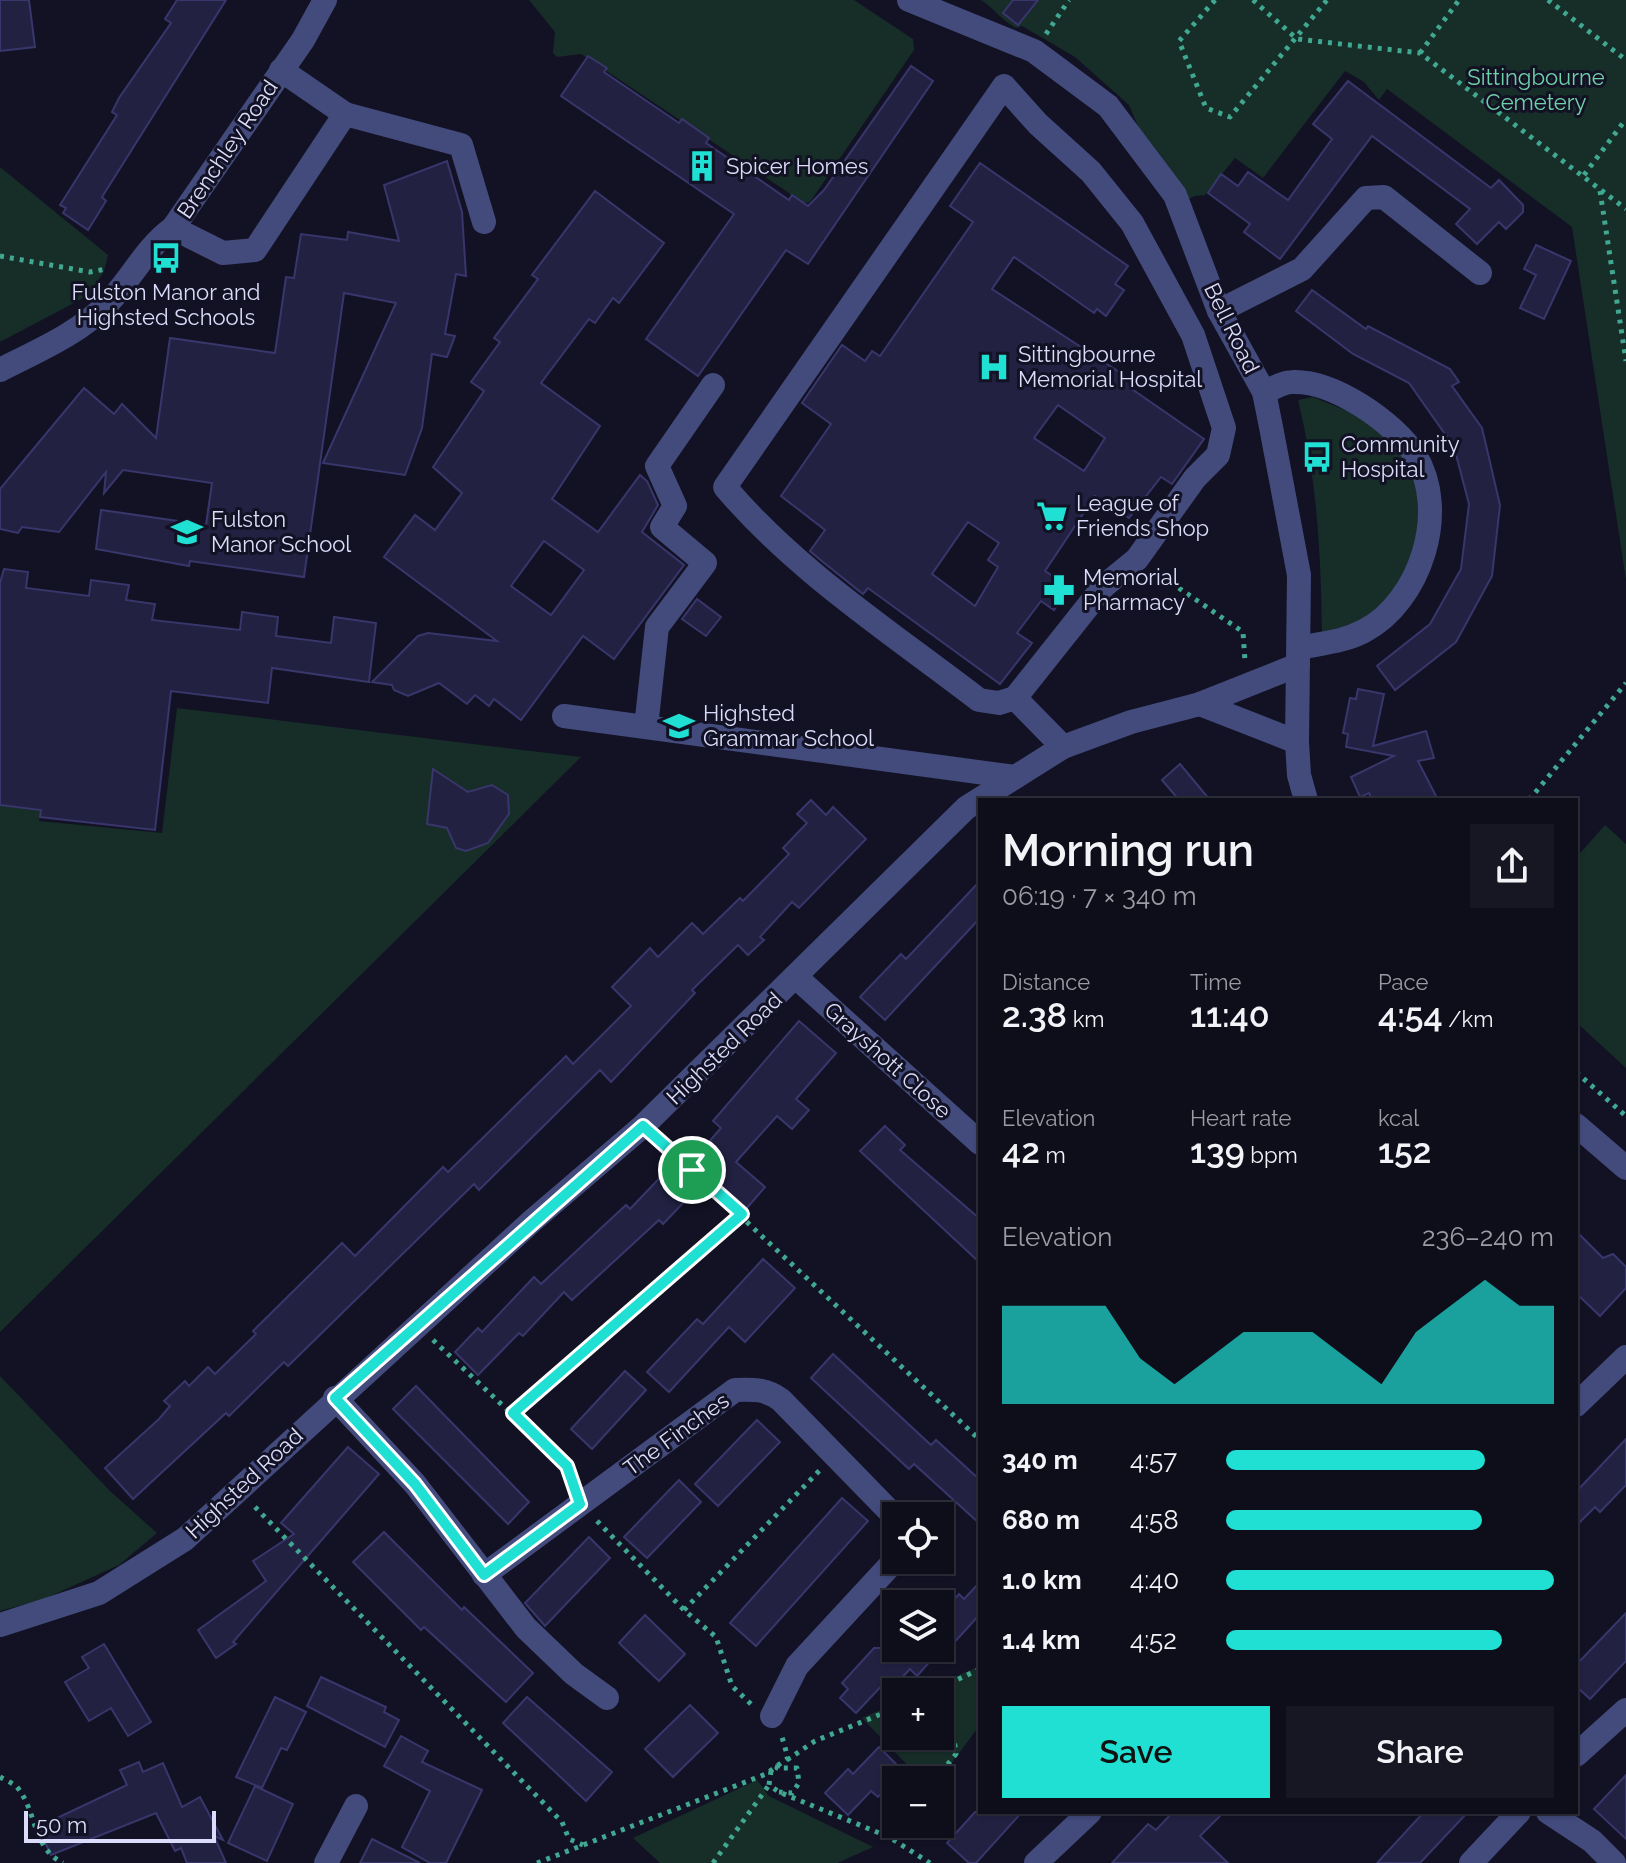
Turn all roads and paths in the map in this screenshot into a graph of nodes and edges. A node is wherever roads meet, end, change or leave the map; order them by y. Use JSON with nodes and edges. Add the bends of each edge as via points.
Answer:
{"nodes":[{"id":1,"x":325,"y":0,"type":"edge"},
{"id":2,"x":909,"y":0,"type":"edge"},
{"id":3,"x":1069,"y":0,"type":"edge"},
{"id":4,"x":1215,"y":0,"type":"edge"},
{"id":5,"x":1253,"y":0,"type":"edge"},
{"id":6,"x":1327,"y":0,"type":"edge"},
{"id":7,"x":1459,"y":0,"type":"edge"},
{"id":8,"x":1548,"y":0,"type":"edge"},
{"id":9,"x":1297,"y":39,"type":"junction"},
{"id":10,"x":1034,"y":51,"type":"junction"},
{"id":11,"x":1420,"y":53,"type":"junction"},
{"id":12,"x":1626,"y":60,"type":"edge"},
{"id":13,"x":281,"y":70,"type":"junction"},
{"id":14,"x":345,"y":114,"type":"junction"},
{"id":15,"x":1626,"y":119,"type":"edge"},
{"id":16,"x":1584,"y":175,"type":"junction"},
{"id":17,"x":1600,"y":190,"type":"junction"},
{"id":18,"x":1626,"y":209,"type":"edge"},
{"id":19,"x":484,"y":222,"type":"dead end"},
{"id":20,"x":173,"y":228,"type":"junction"},
{"id":21,"x":0,"y":256,"type":"edge"},
{"id":22,"x":138,"y":264,"type":"junction"},
{"id":23,"x":1480,"y":273,"type":"dead end"},
{"id":24,"x":1618,"y":301,"type":"junction"},
{"id":25,"x":1626,"y":306,"type":"edge"},
{"id":26,"x":1219,"y":311,"type":"junction"},
{"id":27,"x":1626,"y":361,"type":"edge"},
{"id":28,"x":0,"y":370,"type":"edge"},
{"id":29,"x":713,"y":385,"type":"dead end"},
{"id":30,"x":1264,"y":392,"type":"junction"},
{"id":31,"x":1137,"y":559,"type":"junction"},
{"id":32,"x":1243,"y":632,"type":"dead end"},
{"id":33,"x":1299,"y":657,"type":"junction"},
{"id":34,"x":1626,"y":683,"type":"edge"},
{"id":35,"x":1015,"y":698,"type":"junction"},
{"id":36,"x":1200,"y":704,"type":"junction"},
{"id":37,"x":564,"y":716,"type":"dead end"},
{"id":38,"x":646,"y":727,"type":"junction"},
{"id":39,"x":1297,"y":742,"type":"junction"},
{"id":40,"x":1063,"y":747,"type":"junction"},
{"id":41,"x":1015,"y":777,"type":"junction"},
{"id":42,"x":982,"y":798,"type":"edge"},
{"id":43,"x":1305,"y":798,"type":"edge"},
{"id":44,"x":1531,"y":798,"type":"edge"},
{"id":45,"x":978,"y":800,"type":"edge"},
{"id":46,"x":797,"y":978,"type":"junction"},
{"id":47,"x":1578,"y":1074,"type":"edge"},
{"id":48,"x":1626,"y":1116,"type":"edge"},
{"id":49,"x":643,"y":1126,"type":"junction"},
{"id":50,"x":1578,"y":1127,"type":"edge"},
{"id":51,"x":978,"y":1141,"type":"edge"},
{"id":52,"x":1626,"y":1168,"type":"edge"},
{"id":53,"x":742,"y":1214,"type":"junction"},
{"id":54,"x":418,"y":1326,"type":"junction"},
{"id":55,"x":1626,"y":1357,"type":"edge"},
{"id":56,"x":335,"y":1398,"type":"junction"},
{"id":57,"x":1578,"y":1403,"type":"edge"},
{"id":58,"x":513,"y":1413,"type":"junction"},
{"id":59,"x":978,"y":1438,"type":"edge"},
{"id":60,"x":835,"y":1455,"type":"junction"},
{"id":61,"x":238,"y":1489,"type":"junction"},
{"id":62,"x":580,"y":1504,"type":"junction"},
{"id":63,"x":882,"y":1504,"type":"edge"},
{"id":64,"x":882,"y":1574,"type":"edge"},
{"id":65,"x":484,"y":1575,"type":"junction"},
{"id":66,"x":684,"y":1610,"type":"junction"},
{"id":67,"x":0,"y":1625,"type":"edge"},
{"id":68,"x":978,"y":1670,"type":"edge"},
{"id":69,"x":954,"y":1681,"type":"edge"},
{"id":70,"x":607,"y":1698,"type":"dead end"},
{"id":71,"x":1626,"y":1710,"type":"edge"},
{"id":72,"x":882,"y":1714,"type":"edge"},
{"id":73,"x":772,"y":1716,"type":"junction"},
{"id":74,"x":954,"y":1738,"type":"edge"},
{"id":75,"x":1578,"y":1752,"type":"edge"},
{"id":76,"x":946,"y":1766,"type":"edge"},
{"id":77,"x":777,"y":1768,"type":"junction"},
{"id":78,"x":769,"y":1772,"type":"junction"},
{"id":79,"x":0,"y":1777,"type":"edge"},
{"id":80,"x":769,"y":1785,"type":"junction"},
{"id":81,"x":779,"y":1792,"type":"junction"},
{"id":82,"x":356,"y":1806,"type":"dead end"},
{"id":83,"x":1088,"y":1814,"type":"edge"},
{"id":84,"x":1517,"y":1814,"type":"edge"},
{"id":85,"x":1551,"y":1814,"type":"edge"},
{"id":86,"x":882,"y":1834,"type":"edge"},
{"id":87,"x":891,"y":1838,"type":"edge"},
{"id":88,"x":584,"y":1845,"type":"junction"},
{"id":89,"x":63,"y":1863,"type":"edge"},
{"id":90,"x":326,"y":1863,"type":"edge"},
{"id":91,"x":537,"y":1863,"type":"edge"},
{"id":92,"x":713,"y":1863,"type":"edge"},
{"id":93,"x":930,"y":1863,"type":"edge"},
{"id":94,"x":1036,"y":1863,"type":"edge"},
{"id":95,"x":1471,"y":1863,"type":"edge"},
{"id":96,"x":1614,"y":1863,"type":"edge"}],
"edges":[{"from":1,"to":13,"type":"street","name":"Brenchley Road"},
{"from":2,"to":10,"type":"street","name":"Bell Road"},
{"from":3,"to":10,"type":"path"},
{"from":4,"to":9,"type":"path","via":[[1179,41],[1206,108],[1230,117]]},
{"from":5,"to":9,"type":"path"},
{"from":6,"to":9,"type":"path"},
{"from":7,"to":11,"type":"path"},
{"from":8,"to":12,"type":"path"},
{"from":9,"to":11,"type":"path"},
{"from":10,"to":26,"type":"street","name":"Bell Road","via":[[1108,106],[1175,195]]},
{"from":11,"to":16,"type":"path"},
{"from":13,"to":14,"type":"street"},
{"from":13,"to":20,"type":"street","name":"Brenchley Road"},
{"from":14,"to":19,"type":"street","via":[[461,145]]},
{"from":14,"to":20,"type":"street","via":[[255,250],[223,253]]},
{"from":15,"to":16,"type":"path"},
{"from":16,"to":17,"type":"path"},
{"from":17,"to":18,"type":"path"},
{"from":17,"to":24,"type":"path"},
{"from":20,"to":22,"type":"street","name":"Brenchley Road"},
{"from":21,"to":22,"type":"path","via":[[90,272]]},
{"from":22,"to":28,"type":"street","name":"Brenchley Road","via":[[106,306]]},
{"from":23,"to":26,"type":"street","via":[[1384,197],[1366,198],[1302,269]]},
{"from":24,"to":25,"type":"path"},
{"from":24,"to":27,"type":"path"},
{"from":26,"to":30,"type":"street","name":"Bell Road"},
{"from":29,"to":38,"type":"street","via":[[657,466],[675,506],[662,527],[705,563],[657,627]]},
{"from":30,"to":33,"type":"street","name":"Bell Road","via":[[1299,575]]},
{"from":30,"to":33,"type":"street","name":"Highsted Road","via":[[1290,381],[1312,385],[1340,394],[1381,419],[1417,457],[1429,505],[1430,525],[1417,573],[1389,615]]},
{"from":31,"to":32,"type":"path"},
{"from":31,"to":35,"type":"street","via":[[1104,586]]},
{"from":31,"to":35,"type":"street","via":[[1195,478],[1218,455],[1224,428],[1221,412],[1193,335],[1132,223],[1091,172],[1004,86],[725,487],[797,561],[979,700],[999,703]]},
{"from":33,"to":36,"type":"street","name":"Highsted Road"},
{"from":33,"to":39,"type":"street","name":"Bell Road"},
{"from":34,"to":44,"type":"path"},
{"from":35,"to":40,"type":"street"},
{"from":36,"to":39,"type":"street"},
{"from":36,"to":40,"type":"street","name":"Highsted Road"},
{"from":37,"to":38,"type":"street"},
{"from":38,"to":41,"type":"street"},
{"from":39,"to":43,"type":"street","name":"Bell Road"},
{"from":40,"to":41,"type":"street","name":"Highsted Road"},
{"from":41,"to":42,"type":"street","name":"Highsted Road"},
{"from":45,"to":46,"type":"street","name":"Highsted Road"},
{"from":46,"to":49,"type":"street","name":"Highsted Road"},
{"from":46,"to":51,"type":"street","name":"Grayshott Close"},
{"from":47,"to":48,"type":"path"},
{"from":49,"to":53,"type":"path"},
{"from":49,"to":54,"type":"street","name":"Highsted Road"},
{"from":50,"to":52,"type":"street"},
{"from":53,"to":58,"type":"path"},
{"from":53,"to":59,"type":"path"},
{"from":54,"to":56,"type":"street","name":"Highsted Road"},
{"from":54,"to":58,"type":"path"},
{"from":55,"to":57,"type":"street"},
{"from":56,"to":61,"type":"street","name":"Highsted Road"},
{"from":56,"to":65,"type":"street","via":[[415,1484]]},
{"from":58,"to":62,"type":"path","via":[[567,1466]]},
{"from":60,"to":62,"type":"street","name":"The Finches","via":[[773,1393],[735,1390]]},
{"from":60,"to":63,"type":"street","name":"The Finches"},
{"from":60,"to":66,"type":"path"},
{"from":61,"to":67,"type":"street","name":"Highsted Road","via":[[185,1539],[99,1593]]},
{"from":61,"to":88,"type":"path","via":[[562,1822],[569,1839]]},
{"from":62,"to":65,"type":"street","name":"The Finches"},
{"from":62,"to":66,"type":"path"},
{"from":64,"to":73,"type":"street","via":[[797,1666]]},
{"from":65,"to":70,"type":"street","via":[[526,1628]]},
{"from":66,"to":73,"type":"path","via":[[716,1637],[741,1698]]},
{"from":68,"to":69,"type":"path"},
{"from":71,"to":75,"type":"street"},
{"from":72,"to":77,"type":"path","via":[[815,1741]]},
{"from":73,"to":78,"type":"path","via":[[788,1758]]},
{"from":74,"to":76,"type":"path","via":[[956,1754]]},
{"from":77,"to":78,"type":"path","via":[[778,1764]]},
{"from":77,"to":81,"type":"path","via":[[797,1768],[799,1783],[792,1793]]},
{"from":78,"to":80,"type":"path"},
{"from":78,"to":88,"type":"path"},
{"from":79,"to":89,"type":"path","via":[[16,1787],[44,1847]]},
{"from":80,"to":81,"type":"path"},
{"from":80,"to":92,"type":"path"},
{"from":81,"to":86,"type":"path"},
{"from":82,"to":90,"type":"street"},
{"from":83,"to":94,"type":"street"},
{"from":84,"to":95,"type":"street"},
{"from":85,"to":96,"type":"street"},
{"from":87,"to":93,"type":"path"},
{"from":88,"to":91,"type":"path"}]}
